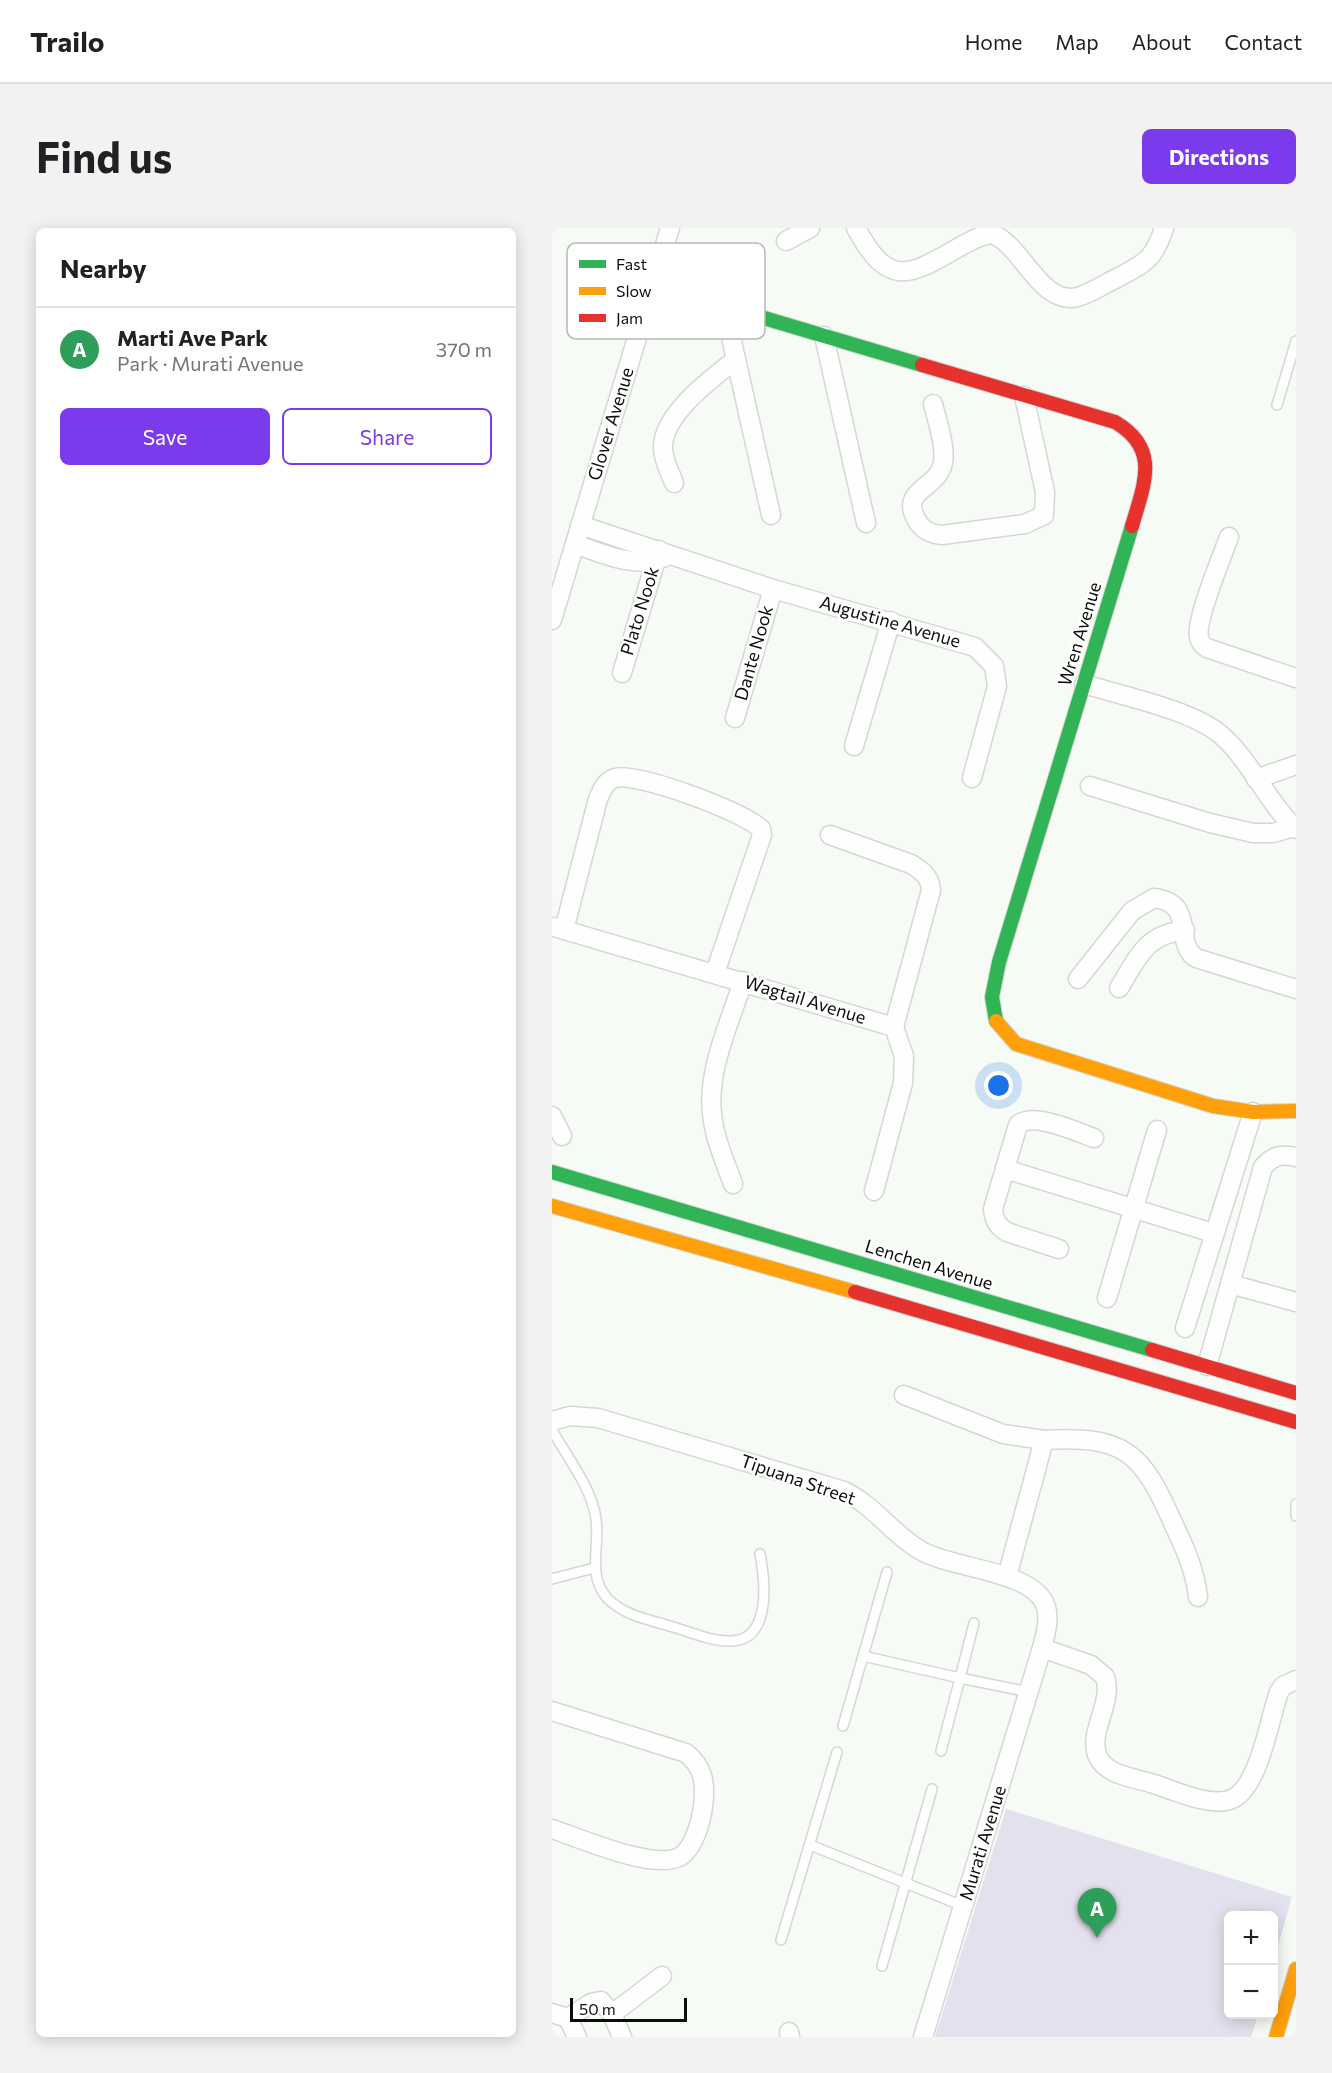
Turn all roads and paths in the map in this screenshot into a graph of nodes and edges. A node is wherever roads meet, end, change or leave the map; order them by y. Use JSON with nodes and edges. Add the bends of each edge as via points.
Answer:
{"nodes":[{"id":1,"x":670,"y":228,"type":"edge"},
{"id":2,"x":810,"y":228,"type":"edge"},
{"id":3,"x":856,"y":228,"type":"edge"},
{"id":4,"x":1164,"y":228,"type":"edge"},
{"id":5,"x":786,"y":241,"type":"dead end"},
{"id":6,"x":666,"y":243,"type":"edge"},
{"id":7,"x":765,"y":318,"type":"edge"},
{"id":8,"x":824,"y":336,"type":"junction"},
{"id":9,"x":637,"y":339,"type":"edge"},
{"id":10,"x":731,"y":339,"type":"edge"},
{"id":11,"x":1296,"y":342,"type":"edge"},
{"id":12,"x":735,"y":360,"type":"junction"},
{"id":13,"x":1024,"y":396,"type":"junction"},
{"id":14,"x":933,"y":404,"type":"dead end"},
{"id":15,"x":1277,"y":405,"type":"dead end"},
{"id":16,"x":674,"y":483,"type":"dead end"},
{"id":17,"x":771,"y":515,"type":"dead end"},
{"id":18,"x":866,"y":523,"type":"dead end"},
{"id":19,"x":580,"y":525,"type":"junction"},
{"id":20,"x":1229,"y":537,"type":"dead end"},
{"id":21,"x":574,"y":544,"type":"junction"},
{"id":22,"x":661,"y":556,"type":"junction"},
{"id":23,"x":773,"y":589,"type":"junction"},
{"id":24,"x":552,"y":620,"type":"edge"},
{"id":25,"x":891,"y":621,"type":"junction"},
{"id":26,"x":1294,"y":671,"type":"edge"},
{"id":27,"x":622,"y":673,"type":"dead end"},
{"id":28,"x":1084,"y":684,"type":"junction"},
{"id":29,"x":735,"y":718,"type":"dead end"},
{"id":30,"x":854,"y":746,"type":"dead end"},
{"id":31,"x":1296,"y":765,"type":"edge"},
{"id":32,"x":972,"y":778,"type":"dead end"},
{"id":33,"x":1256,"y":779,"type":"junction"},
{"id":34,"x":1090,"y":786,"type":"dead end"},
{"id":35,"x":1295,"y":828,"type":"edge"},
{"id":36,"x":830,"y":835,"type":"dead end"},
{"id":37,"x":558,"y":928,"type":"edge"},
{"id":38,"x":1185,"y":930,"type":"junction"},
{"id":39,"x":715,"y":974,"type":"junction"},
{"id":40,"x":1078,"y":980,"type":"dead end"},
{"id":41,"x":743,"y":981,"type":"junction"},
{"id":42,"x":1119,"y":988,"type":"dead end"},
{"id":43,"x":1296,"y":989,"type":"edge"},
{"id":44,"x":894,"y":1028,"type":"junction"},
{"id":45,"x":1296,"y":1111,"type":"edge"},
{"id":46,"x":1253,"y":1112,"type":"junction"},
{"id":47,"x":552,"y":1116,"type":"edge"},
{"id":48,"x":1157,"y":1130,"type":"dead end"},
{"id":49,"x":562,"y":1136,"type":"dead end"},
{"id":50,"x":1094,"y":1138,"type":"dead end"},
{"id":51,"x":1296,"y":1157,"type":"edge"},
{"id":52,"x":1005,"y":1169,"type":"junction"},
{"id":53,"x":552,"y":1172,"type":"edge"},
{"id":54,"x":734,"y":1184,"type":"dead end"},
{"id":55,"x":874,"y":1191,"type":"dead end"},
{"id":56,"x":552,"y":1206,"type":"edge"},
{"id":57,"x":1132,"y":1209,"type":"junction"},
{"id":58,"x":1213,"y":1233,"type":"junction"},
{"id":59,"x":1059,"y":1249,"type":"dead end"},
{"id":60,"x":1230,"y":1284,"type":"junction"},
{"id":61,"x":1107,"y":1298,"type":"dead end"},
{"id":62,"x":1296,"y":1302,"type":"edge"},
{"id":63,"x":1185,"y":1328,"type":"dead end"},
{"id":64,"x":1207,"y":1366,"type":"junction"},
{"id":65,"x":1296,"y":1393,"type":"edge"},
{"id":66,"x":904,"y":1395,"type":"dead end"},
{"id":67,"x":552,"y":1421,"type":"edge"},
{"id":68,"x":1291,"y":1421,"type":"edge"},
{"id":69,"x":552,"y":1430,"type":"edge"},
{"id":70,"x":1296,"y":1433,"type":"edge"},
{"id":71,"x":1044,"y":1440,"type":"junction"},
{"id":72,"x":1296,"y":1504,"type":"edge"},
{"id":73,"x":1296,"y":1516,"type":"edge"},
{"id":74,"x":760,"y":1554,"type":"dead end"},
{"id":75,"x":594,"y":1568,"type":"junction"},
{"id":76,"x":887,"y":1572,"type":"dead end"},
{"id":77,"x":1007,"y":1577,"type":"junction"},
{"id":78,"x":552,"y":1579,"type":"edge"},
{"id":79,"x":1198,"y":1597,"type":"dead end"},
{"id":80,"x":974,"y":1623,"type":"dead end"},
{"id":81,"x":1042,"y":1648,"type":"junction"},
{"id":82,"x":863,"y":1656,"type":"junction"},
{"id":83,"x":960,"y":1678,"type":"junction"},
{"id":84,"x":1296,"y":1680,"type":"edge"},
{"id":85,"x":1029,"y":1692,"type":"junction"},
{"id":86,"x":552,"y":1711,"type":"edge"},
{"id":87,"x":843,"y":1726,"type":"dead end"},
{"id":88,"x":941,"y":1751,"type":"dead end"},
{"id":89,"x":837,"y":1752,"type":"dead end"},
{"id":90,"x":932,"y":1788,"type":"dead end"},
{"id":91,"x":552,"y":1829,"type":"edge"},
{"id":92,"x":810,"y":1845,"type":"junction"},
{"id":93,"x":907,"y":1885,"type":"junction"},
{"id":94,"x":963,"y":1906,"type":"junction"},
{"id":95,"x":782,"y":1940,"type":"dead end"},
{"id":96,"x":882,"y":1966,"type":"dead end"},
{"id":97,"x":1296,"y":1969,"type":"edge"},
{"id":98,"x":662,"y":1976,"type":"dead end"},
{"id":99,"x":612,"y":2014,"type":"junction"},
{"id":100,"x":560,"y":2016,"type":"edge"},
{"id":101,"x":577,"y":2037,"type":"edge"},
{"id":102,"x":622,"y":2037,"type":"edge"},
{"id":103,"x":923,"y":2037,"type":"edge"},
{"id":104,"x":1276,"y":2037,"type":"edge"}],
"edges":[{"from":1,"to":6,"type":"street","name":"Glover Avenue"},
{"from":2,"to":5,"type":"street"},
{"from":3,"to":4,"type":"street","via":[[875,259],[893,271],[903,272],[993,234],[1006,242],[1052,293],[1070,298],[1143,264],[1156,251]]},
{"from":7,"to":8,"type":"main road","name":"Wren Avenue"},
{"from":8,"to":13,"type":"main road","name":"Wren Avenue"},
{"from":8,"to":18,"type":"street"},
{"from":9,"to":19,"type":"street","name":"Glover Avenue"},
{"from":10,"to":12,"type":"street"},
{"from":11,"to":15,"type":"lane"},
{"from":12,"to":16,"type":"street","via":[[703,387],[670,424],[663,448]]},
{"from":12,"to":17,"type":"street"},
{"from":13,"to":14,"type":"street","via":[[1045,492],[1044,515],[1025,524],[942,535],[923,528],[911,508],[911,500],[934,480],[944,457]]},
{"from":13,"to":28,"type":"main road","name":"Wren Avenue","via":[[1114,422],[1138,438],[1145,456],[1144,485]]},
{"from":19,"to":21,"type":"street","name":"Glover Avenue"},
{"from":19,"to":22,"type":"street","name":"Augustine Avenue"},
{"from":20,"to":26,"type":"street","via":[[1206,601],[1200,641],[1207,648]]},
{"from":21,"to":22,"type":"street","name":"Augustine Avenue","via":[[637,562]]},
{"from":21,"to":24,"type":"street","name":"Glover Avenue"},
{"from":22,"to":23,"type":"street","name":"Augustine Avenue"},
{"from":22,"to":27,"type":"street","name":"Plato Nook"},
{"from":23,"to":25,"type":"street","name":"Augustine Avenue"},
{"from":23,"to":29,"type":"street","name":"Dante Nook"},
{"from":25,"to":30,"type":"street"},
{"from":25,"to":32,"type":"street","name":"Augustine Avenue","via":[[963,642],[994,666],[998,686]]},
{"from":28,"to":33,"type":"street","via":[[1211,727],[1223,736]]},
{"from":28,"to":46,"type":"main road","name":"Wren Avenue","via":[[999,962],[991,1004],[994,1018],[1007,1038],[1027,1048],[1214,1106]]},
{"from":31,"to":33,"type":"street"},
{"from":33,"to":35,"type":"street"},
{"from":34,"to":35,"type":"street","via":[[1253,833]]},
{"from":36,"to":44,"type":"street","via":[[911,864],[930,883]]},
{"from":37,"to":39,"type":"street","name":"Wagtail Avenue"},
{"from":37,"to":39,"type":"street","via":[[604,787],[623,777],[652,783],[738,814],[761,829],[762,836]]},
{"from":38,"to":40,"type":"street","via":[[1171,902],[1154,898],[1144,902],[1127,916]]},
{"from":38,"to":42,"type":"street","via":[[1159,936],[1147,944]]},
{"from":38,"to":43,"type":"street","via":[[1188,950],[1196,958]]},
{"from":39,"to":41,"type":"street","name":"Wagtail Avenue"},
{"from":41,"to":44,"type":"street","name":"Wagtail Avenue"},
{"from":41,"to":54,"type":"street","via":[[711,1098],[715,1135]]},
{"from":44,"to":55,"type":"street","via":[[904,1056],[903,1083]]},
{"from":45,"to":46,"type":"main road","name":"Wren Avenue"},
{"from":46,"to":58,"type":"street"},
{"from":47,"to":49,"type":"street"},
{"from":48,"to":57,"type":"street"},
{"from":50,"to":52,"type":"street","via":[[1024,1120],[1018,1125]]},
{"from":51,"to":60,"type":"street","via":[[1282,1154],[1263,1167]]},
{"from":52,"to":57,"type":"street"},
{"from":52,"to":59,"type":"street","via":[[993,1209],[996,1223],[1007,1232]]},
{"from":53,"to":64,"type":"main road","name":"Lenchen Avenue"},
{"from":56,"to":68,"type":"main road"},
{"from":57,"to":58,"type":"street"},
{"from":57,"to":61,"type":"street"},
{"from":58,"to":63,"type":"street"},
{"from":60,"to":62,"type":"street"},
{"from":60,"to":64,"type":"street"},
{"from":64,"to":65,"type":"main road","name":"Lenchen Avenue"},
{"from":66,"to":71,"type":"street","via":[[1003,1434]]},
{"from":67,"to":77,"type":"street","name":"Tipuana Street","via":[[570,1416],[598,1418],[844,1491],[871,1507],[919,1550]]},
{"from":68,"to":70,"type":"lane"},
{"from":69,"to":75,"type":"lane","via":[[594,1509]]},
{"from":71,"to":77,"type":"street"},
{"from":71,"to":79,"type":"street","via":[[1092,1439],[1134,1457],[1157,1486],[1188,1553]]},
{"from":72,"to":73,"type":"lane"},
{"from":74,"to":75,"type":"lane","via":[[765,1587],[760,1616],[750,1634],[733,1641],[721,1641],[618,1608],[603,1592]]},
{"from":75,"to":78,"type":"lane"},
{"from":76,"to":82,"type":"lane"},
{"from":77,"to":81,"type":"street","name":"Tipuana Street","via":[[1029,1587],[1046,1606],[1048,1619]]},
{"from":80,"to":83,"type":"lane"},
{"from":81,"to":84,"type":"street","via":[[1091,1665],[1105,1677],[1107,1694],[1095,1747],[1102,1763],[1118,1773],[1213,1800],[1233,1800],[1246,1788],[1279,1692]]},
{"from":81,"to":85,"type":"street","name":"Murati Avenue"},
{"from":82,"to":83,"type":"lane"},
{"from":82,"to":87,"type":"lane"},
{"from":83,"to":85,"type":"lane"},
{"from":83,"to":88,"type":"lane"},
{"from":85,"to":94,"type":"street","name":"Murati Avenue"},
{"from":86,"to":91,"type":"street","via":[[686,1753],[700,1769],[705,1792],[702,1814],[689,1848],[675,1859],[647,1860]]},
{"from":89,"to":92,"type":"lane"},
{"from":90,"to":93,"type":"lane"},
{"from":92,"to":93,"type":"lane"},
{"from":92,"to":95,"type":"lane"},
{"from":93,"to":94,"type":"lane"},
{"from":93,"to":96,"type":"lane"},
{"from":94,"to":103,"type":"street","name":"Murati Avenue"},
{"from":97,"to":104,"type":"main road"},
{"from":98,"to":99,"type":"street"},
{"from":99,"to":100,"type":"street","via":[[606,2004],[595,2001]]},
{"from":99,"to":102,"type":"street"},
{"from":100,"to":101,"type":"street"}]}
